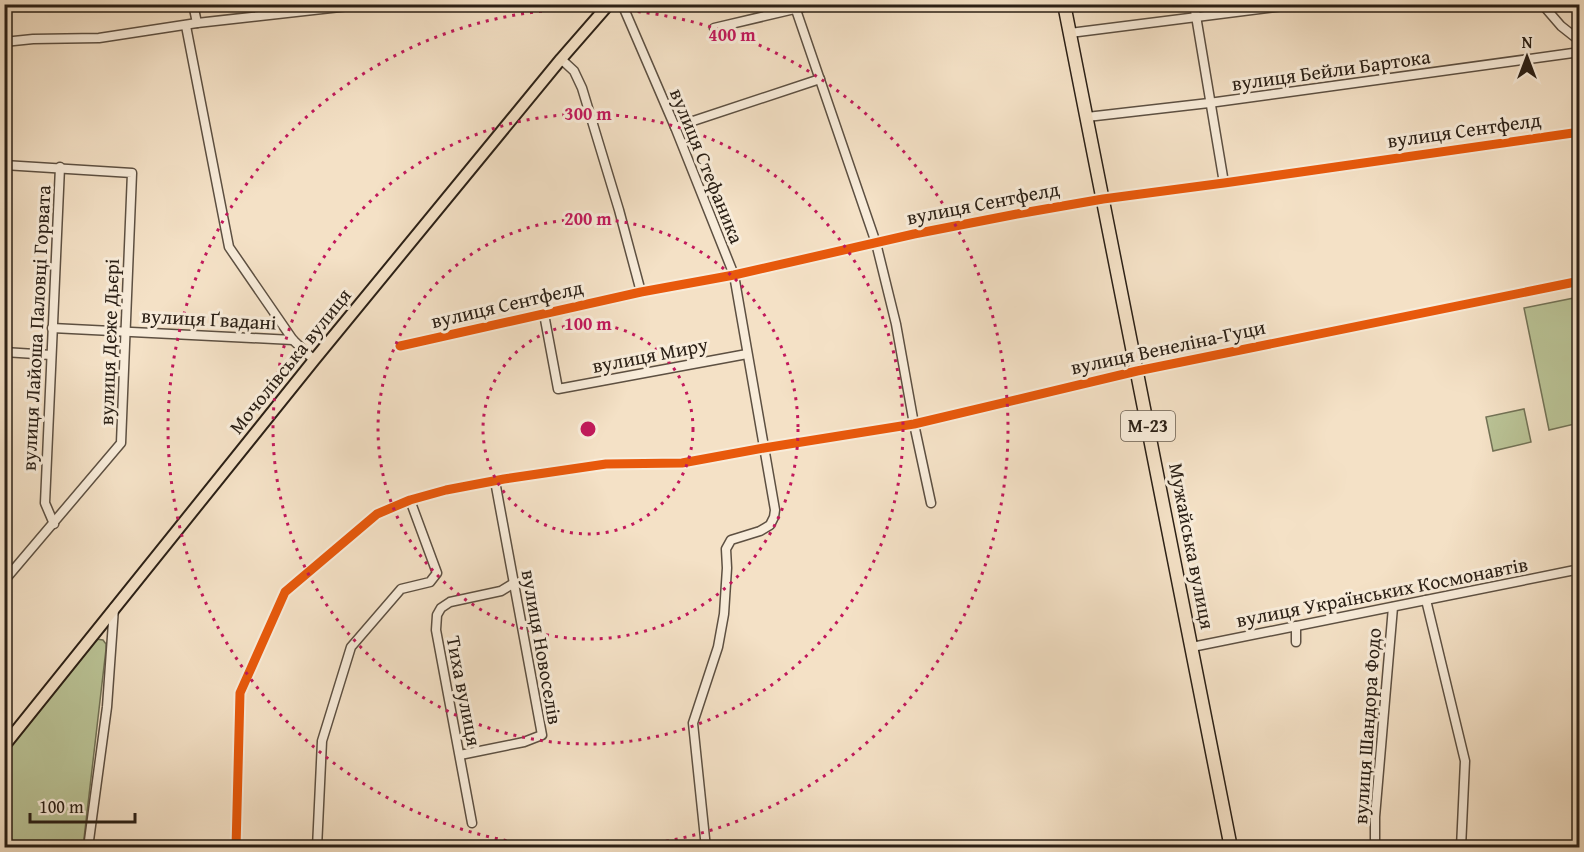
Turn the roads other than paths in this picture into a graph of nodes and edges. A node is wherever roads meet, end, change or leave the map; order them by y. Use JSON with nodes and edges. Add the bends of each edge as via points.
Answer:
{"nodes":[{"id":1,"x":193,"y":4,"type":"edge"},
{"id":2,"x":367,"y":4,"type":"edge"},
{"id":3,"x":609,"y":4,"type":"edge"},
{"id":4,"x":622,"y":4,"type":"edge"},
{"id":5,"x":816,"y":4,"type":"edge"},
{"id":6,"x":1064,"y":4,"type":"edge"},
{"id":7,"x":1194,"y":4,"type":"edge"},
{"id":8,"x":1300,"y":4,"type":"edge"},
{"id":9,"x":1542,"y":4,"type":"edge"},
{"id":10,"x":795,"y":7,"type":"edge"},
{"id":11,"x":1196,"y":18,"type":"junction"},
{"id":12,"x":197,"y":23,"type":"junction"},
{"id":13,"x":186,"y":26,"type":"junction"},
{"id":14,"x":714,"y":27,"type":"dead end"},
{"id":15,"x":1070,"y":33,"type":"junction"},
{"id":16,"x":1580,"y":41,"type":"edge"},
{"id":17,"x":4,"y":42,"type":"edge"},
{"id":18,"x":1580,"y":52,"type":"edge"},
{"id":19,"x":561,"y":59,"type":"junction"},
{"id":20,"x":820,"y":79,"type":"junction"},
{"id":21,"x":1209,"y":103,"type":"junction"},
{"id":22,"x":1087,"y":117,"type":"junction"},
{"id":23,"x":675,"y":127,"type":"junction"},
{"id":24,"x":1580,"y":132,"type":"edge"},
{"id":25,"x":4,"y":165,"type":"edge"},
{"id":26,"x":60,"y":167,"type":"junction"},
{"id":27,"x":1224,"y":183,"type":"junction"},
{"id":28,"x":1103,"y":199,"type":"junction"},
{"id":29,"x":876,"y":243,"type":"junction"},
{"id":30,"x":734,"y":275,"type":"junction"},
{"id":31,"x":1580,"y":281,"type":"edge"},
{"id":32,"x":641,"y":292,"type":"junction"},
{"id":33,"x":544,"y":314,"type":"junction"},
{"id":34,"x":52,"y":328,"type":"junction"},
{"id":35,"x":126,"y":332,"type":"junction"},
{"id":36,"x":293,"y":340,"type":"junction"},
{"id":37,"x":400,"y":346,"type":"dead end"},
{"id":38,"x":4,"y":352,"type":"edge"},
{"id":39,"x":747,"y":354,"type":"junction"},
{"id":40,"x":51,"y":355,"type":"junction"},
{"id":41,"x":314,"y":360,"type":"junction"},
{"id":42,"x":1137,"y":371,"type":"junction"},
{"id":43,"x":914,"y":424,"type":"junction"},
{"id":44,"x":764,"y":448,"type":"junction"},
{"id":45,"x":495,"y":481,"type":"junction"},
{"id":46,"x":410,"y":500,"type":"junction"},
{"id":47,"x":931,"y":503,"type":"dead end"},
{"id":48,"x":54,"y":524,"type":"junction"},
{"id":49,"x":1580,"y":569,"type":"edge"},
{"id":50,"x":4,"y":581,"type":"edge"},
{"id":51,"x":514,"y":583,"type":"junction"},
{"id":52,"x":1426,"y":600,"type":"junction"},
{"id":53,"x":1393,"y":607,"type":"junction"},
{"id":54,"x":114,"y":608,"type":"junction"},
{"id":55,"x":1296,"y":626,"type":"junction"},
{"id":56,"x":1296,"y":642,"type":"dead end"},
{"id":57,"x":1192,"y":647,"type":"junction"},
{"id":58,"x":4,"y":746,"type":"edge"},
{"id":59,"x":459,"y":755,"type":"junction"},
{"id":60,"x":472,"y":823,"type":"dead end"},
{"id":61,"x":88,"y":848,"type":"edge"},
{"id":62,"x":236,"y":848,"type":"edge"},
{"id":63,"x":317,"y":848,"type":"edge"},
{"id":64,"x":706,"y":848,"type":"edge"},
{"id":65,"x":1231,"y":848,"type":"edge"},
{"id":66,"x":1375,"y":848,"type":"edge"},
{"id":67,"x":1461,"y":848,"type":"edge"}],
"edges":[{"from":1,"to":12,"type":"street"},
{"from":2,"to":12,"type":"street"},
{"from":3,"to":19,"type":"main road","name":"Мочолівська вулиця"},
{"from":4,"to":23,"type":"street","name":"вулиця Стефаника"},
{"from":5,"to":10,"type":"street"},
{"from":6,"to":15,"type":"highway","name":"Мужайська вулиця","number":"М-23"},
{"from":7,"to":11,"type":"street"},
{"from":8,"to":11,"type":"street"},
{"from":9,"to":16,"type":"street"},
{"from":10,"to":14,"type":"street"},
{"from":10,"to":20,"type":"street"},
{"from":11,"to":15,"type":"street"},
{"from":11,"to":21,"type":"street"},
{"from":12,"to":13,"type":"street"},
{"from":13,"to":17,"type":"street","via":[[99,38]]},
{"from":13,"to":36,"type":"street","via":[[229,247]]},
{"from":15,"to":22,"type":"highway","name":"Мужайська вулиця","number":"М-23"},
{"from":18,"to":21,"type":"street","name":"вулиця Бейли Бартока"},
{"from":19,"to":32,"type":"street","via":[[574,71],[582,88]]},
{"from":19,"to":41,"type":"main road","name":"Мочолівська вулиця"},
{"from":20,"to":23,"type":"street"},
{"from":20,"to":29,"type":"street"},
{"from":21,"to":22,"type":"street","name":"вулиця Бейли Бартока"},
{"from":21,"to":27,"type":"street"},
{"from":22,"to":28,"type":"highway","name":"Мужайська вулиця","number":"М-23"},
{"from":23,"to":30,"type":"street","name":"вулиця Стефаника"},
{"from":24,"to":27,"type":"street","name":"вулиця Сентфелд"},
{"from":25,"to":26,"type":"street"},
{"from":26,"to":34,"type":"street","name":"вулиця Лайоша Паловці Горвата"},
{"from":26,"to":35,"type":"street","name":"вулиця Деже Дьєрі","via":[[132,173]]},
{"from":27,"to":28,"type":"street","name":"вулиця Сентфелд"},
{"from":28,"to":29,"type":"street","name":"вулиця Сентфелд"},
{"from":28,"to":42,"type":"highway","name":"Мужайська вулиця","number":"М-23"},
{"from":29,"to":30,"type":"street","name":"вулиця Сентфелд"},
{"from":29,"to":43,"type":"street"},
{"from":30,"to":32,"type":"street","name":"вулиця Сентфелд"},
{"from":30,"to":39,"type":"street","name":"вулиця Стефаника"},
{"from":31,"to":42,"type":"street","name":"вулиця Венеліна-Гуци"},
{"from":32,"to":33,"type":"street","name":"вулиця Сентфелд"},
{"from":33,"to":37,"type":"street","name":"вулиця Сентфелд"},
{"from":33,"to":39,"type":"street","name":"вулиця Миру","via":[[558,390]]},
{"from":34,"to":35,"type":"street","name":"вулиця Ґвадані"},
{"from":34,"to":40,"type":"street","name":"вулиця Лайоша Паловці Горвата"},
{"from":35,"to":36,"type":"street","name":"вулиця Ґвадані"},
{"from":35,"to":48,"type":"street","name":"вулиця Деже Дьєрі","via":[[121,444]]},
{"from":36,"to":41,"type":"street"},
{"from":38,"to":40,"type":"street"},
{"from":39,"to":44,"type":"street","name":"вулиця Стефаника"},
{"from":40,"to":48,"type":"street","name":"вулиця Лайоша Паловці Горвата","via":[[45,503]]},
{"from":41,"to":54,"type":"main road","name":"Мочолівська вулиця"},
{"from":42,"to":43,"type":"street","name":"вулиця Венеліна-Гуци"},
{"from":42,"to":57,"type":"highway","name":"Мужайська вулиця","number":"М-23"},
{"from":43,"to":44,"type":"street","name":"вулиця Венеліна-Гуци"},
{"from":43,"to":47,"type":"street"},
{"from":44,"to":45,"type":"street","name":"вулиця Венеліна-Гуци","via":[[682,463],[606,464]]},
{"from":44,"to":64,"type":"street","name":"вулиця Стефаника","via":[[774,517],[760,531],[731,540],[726,549],[724,614],[718,647],[693,723]]},
{"from":45,"to":46,"type":"street","name":"вулиця Венеліна-Гуци"},
{"from":45,"to":51,"type":"street","name":"вулиця Новоселів"},
{"from":46,"to":62,"type":"street","name":"вулиця Венеліна-Гуци","via":[[377,514],[285,592],[240,693]]},
{"from":46,"to":63,"type":"street","via":[[436,573],[430,582],[401,589],[351,647],[322,741]]},
{"from":48,"to":50,"type":"street","name":"вулиця Деже Дьєрі"},
{"from":49,"to":52,"type":"street","name":"вулиця Українських Космонавтів"},
{"from":51,"to":59,"type":"street","name":"Тиха вулиця","via":[[501,591],[450,602],[437,615],[436,630]]},
{"from":51,"to":59,"type":"street","name":"вулиця Новоселів","via":[[542,735]]},
{"from":52,"to":53,"type":"street","name":"вулиця Українських Космонавтів"},
{"from":52,"to":67,"type":"street","via":[[1465,760]]},
{"from":53,"to":55,"type":"street","name":"вулиця Українських Космонавтів"},
{"from":53,"to":66,"type":"street","name":"вулиця Шандора Фодо"},
{"from":54,"to":58,"type":"main road","name":"Мочолівська вулиця"},
{"from":54,"to":61,"type":"street","via":[[107,706]]},
{"from":55,"to":56,"type":"street"},
{"from":55,"to":57,"type":"street","name":"вулиця Українських Космонавтів"},
{"from":57,"to":65,"type":"highway","name":"Мужайська вулиця","number":"М-23"},
{"from":59,"to":60,"type":"street","name":"Тиха вулиця"}]}
